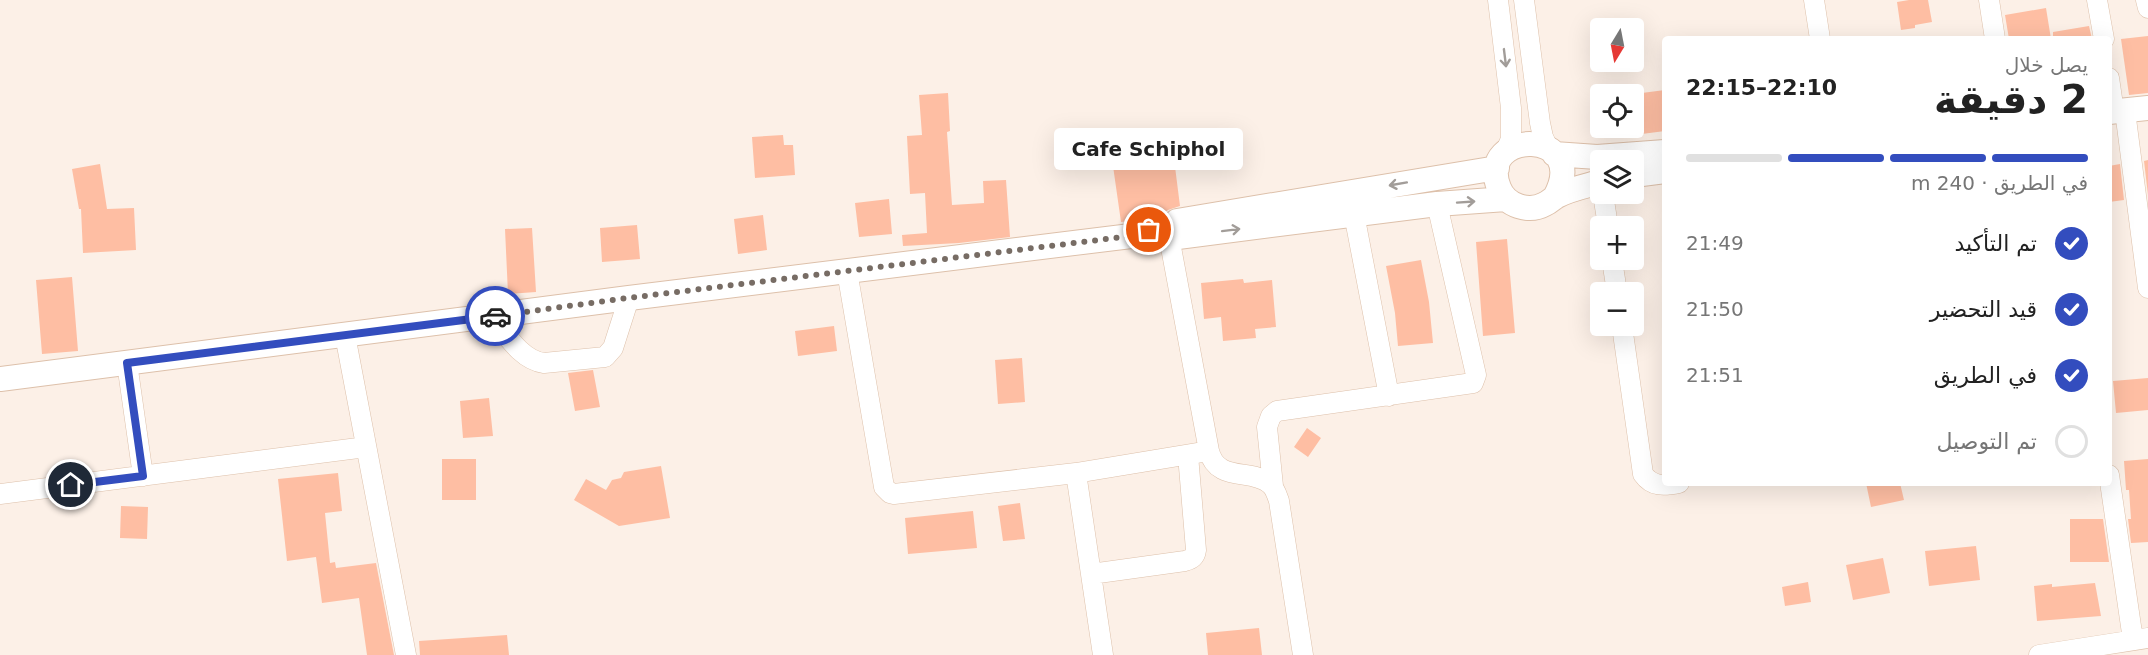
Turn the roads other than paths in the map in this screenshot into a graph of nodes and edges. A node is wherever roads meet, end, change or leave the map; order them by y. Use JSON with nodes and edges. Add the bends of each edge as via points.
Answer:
{"nodes":[{"id":1,"x":1498,"y":0,"type":"edge"},
{"id":2,"x":1524,"y":0,"type":"edge"},
{"id":3,"x":1814,"y":0,"type":"edge"},
{"id":4,"x":1989,"y":0,"type":"edge"},
{"id":5,"x":2097,"y":0,"type":"edge"},
{"id":6,"x":2146,"y":0,"type":"edge"},
{"id":7,"x":2148,"y":8,"type":"edge"},
{"id":8,"x":1820,"y":36,"type":"edge"},
{"id":9,"x":1995,"y":36,"type":"edge"},
{"id":10,"x":2103,"y":36,"type":"edge"},
{"id":11,"x":2112,"y":85,"type":"edge"},
{"id":12,"x":2124,"y":111,"type":"edge"},
{"id":13,"x":1551,"y":151,"type":"junction"},
{"id":14,"x":1662,"y":152,"type":"edge"},
{"id":15,"x":1501,"y":160,"type":"junction"},
{"id":16,"x":1662,"y":171,"type":"edge"},
{"id":17,"x":1644,"y":174,"type":"edge"},
{"id":18,"x":1590,"y":185,"type":"edge"},
{"id":19,"x":1555,"y":197,"type":"junction"},
{"id":20,"x":1506,"y":199,"type":"junction"},
{"id":21,"x":1437,"y":204,"type":"junction"},
{"id":22,"x":1354,"y":214,"type":"junction"},
{"id":23,"x":1168,"y":231,"type":"junction"},
{"id":24,"x":847,"y":271,"type":"junction"},
{"id":25,"x":2148,"y":288,"type":"edge"},
{"id":26,"x":628,"y":298,"type":"junction"},
{"id":27,"x":492,"y":317,"type":"junction"},
{"id":28,"x":345,"y":335,"type":"junction"},
{"id":29,"x":1623,"y":336,"type":"edge"},
{"id":30,"x":127,"y":363,"type":"junction"},
{"id":31,"x":0,"y":379,"type":"edge"},
{"id":32,"x":1389,"y":396,"type":"junction"},
{"id":33,"x":366,"y":447,"type":"junction"},
{"id":34,"x":1209,"y":451,"type":"junction"},
{"id":35,"x":1188,"y":455,"type":"junction"},
{"id":36,"x":1076,"y":473,"type":"junction"},
{"id":37,"x":143,"y":476,"type":"junction"},
{"id":38,"x":1273,"y":486,"type":"junction"},
{"id":39,"x":1662,"y":486,"type":"edge"},
{"id":40,"x":2111,"y":486,"type":"edge"},
{"id":41,"x":0,"y":494,"type":"edge"},
{"id":42,"x":1090,"y":574,"type":"junction"},
{"id":43,"x":2140,"y":639,"type":"edge"},
{"id":44,"x":406,"y":655,"type":"edge"},
{"id":45,"x":1103,"y":655,"type":"edge"},
{"id":46,"x":1303,"y":655,"type":"edge"},
{"id":47,"x":2039,"y":655,"type":"edge"}],
"edges":[{"from":1,"to":15,"type":"street","one_way":true,"via":[[1511,108],[1511,139]]},
{"from":2,"to":13,"type":"street","via":[[1540,123]]},
{"from":3,"to":8,"type":"street"},
{"from":4,"to":9,"type":"street"},
{"from":5,"to":10,"type":"street"},
{"from":6,"to":7,"type":"street"},
{"from":11,"to":12,"type":"street"},
{"from":12,"to":25,"type":"street"},
{"from":13,"to":14,"type":"main road","via":[[1597,157]]},
{"from":13,"to":15,"type":"main road","via":[[1530,143],[1513,147]]},
{"from":13,"to":19,"type":"main road","via":[[1562,175]]},
{"from":15,"to":20,"type":"main road","via":[[1496,179]]},
{"from":15,"to":23,"type":"main road","one_way":true},
{"from":16,"to":17,"type":"main road"},
{"from":18,"to":19,"type":"main road"},
{"from":19,"to":20,"type":"main road","via":[[1536,208],[1515,205]]},
{"from":21,"to":20,"type":"main road","one_way":true},
{"from":21,"to":22,"type":"main road"},
{"from":21,"to":32,"type":"street","via":[[1476,375],[1470,385]]},
{"from":23,"to":22,"type":"main road","one_way":true},
{"from":22,"to":32,"type":"street"},
{"from":23,"to":24,"type":"main road"},
{"from":23,"to":34,"type":"street"},
{"from":24,"to":26,"type":"main road"},
{"from":24,"to":36,"type":"street","via":[[886,491],[894,494]]},
{"from":26,"to":27,"type":"main road"},
{"from":26,"to":27,"type":"street","via":[[613,348],[604,357],[537,362],[528,358]]},
{"from":27,"to":28,"type":"main road"},
{"from":28,"to":30,"type":"main road"},
{"from":28,"to":33,"type":"street"},
{"from":29,"to":39,"type":"street","via":[[1643,474],[1647,480]]},
{"from":30,"to":31,"type":"main road"},
{"from":30,"to":37,"type":"street"},
{"from":32,"to":38,"type":"street","via":[[1277,411],[1267,427]]},
{"from":33,"to":37,"type":"street"},
{"from":33,"to":44,"type":"street"},
{"from":34,"to":35,"type":"street"},
{"from":34,"to":38,"type":"street","via":[[1210,459],[1223,470],[1261,479]]},
{"from":35,"to":36,"type":"street"},
{"from":35,"to":42,"type":"street","via":[[1195,555],[1185,561]]},
{"from":36,"to":42,"type":"street"},
{"from":37,"to":41,"type":"street"},
{"from":38,"to":46,"type":"street","via":[[1279,501]]},
{"from":40,"to":43,"type":"street"},
{"from":42,"to":45,"type":"street"},
{"from":43,"to":47,"type":"street"}]}
